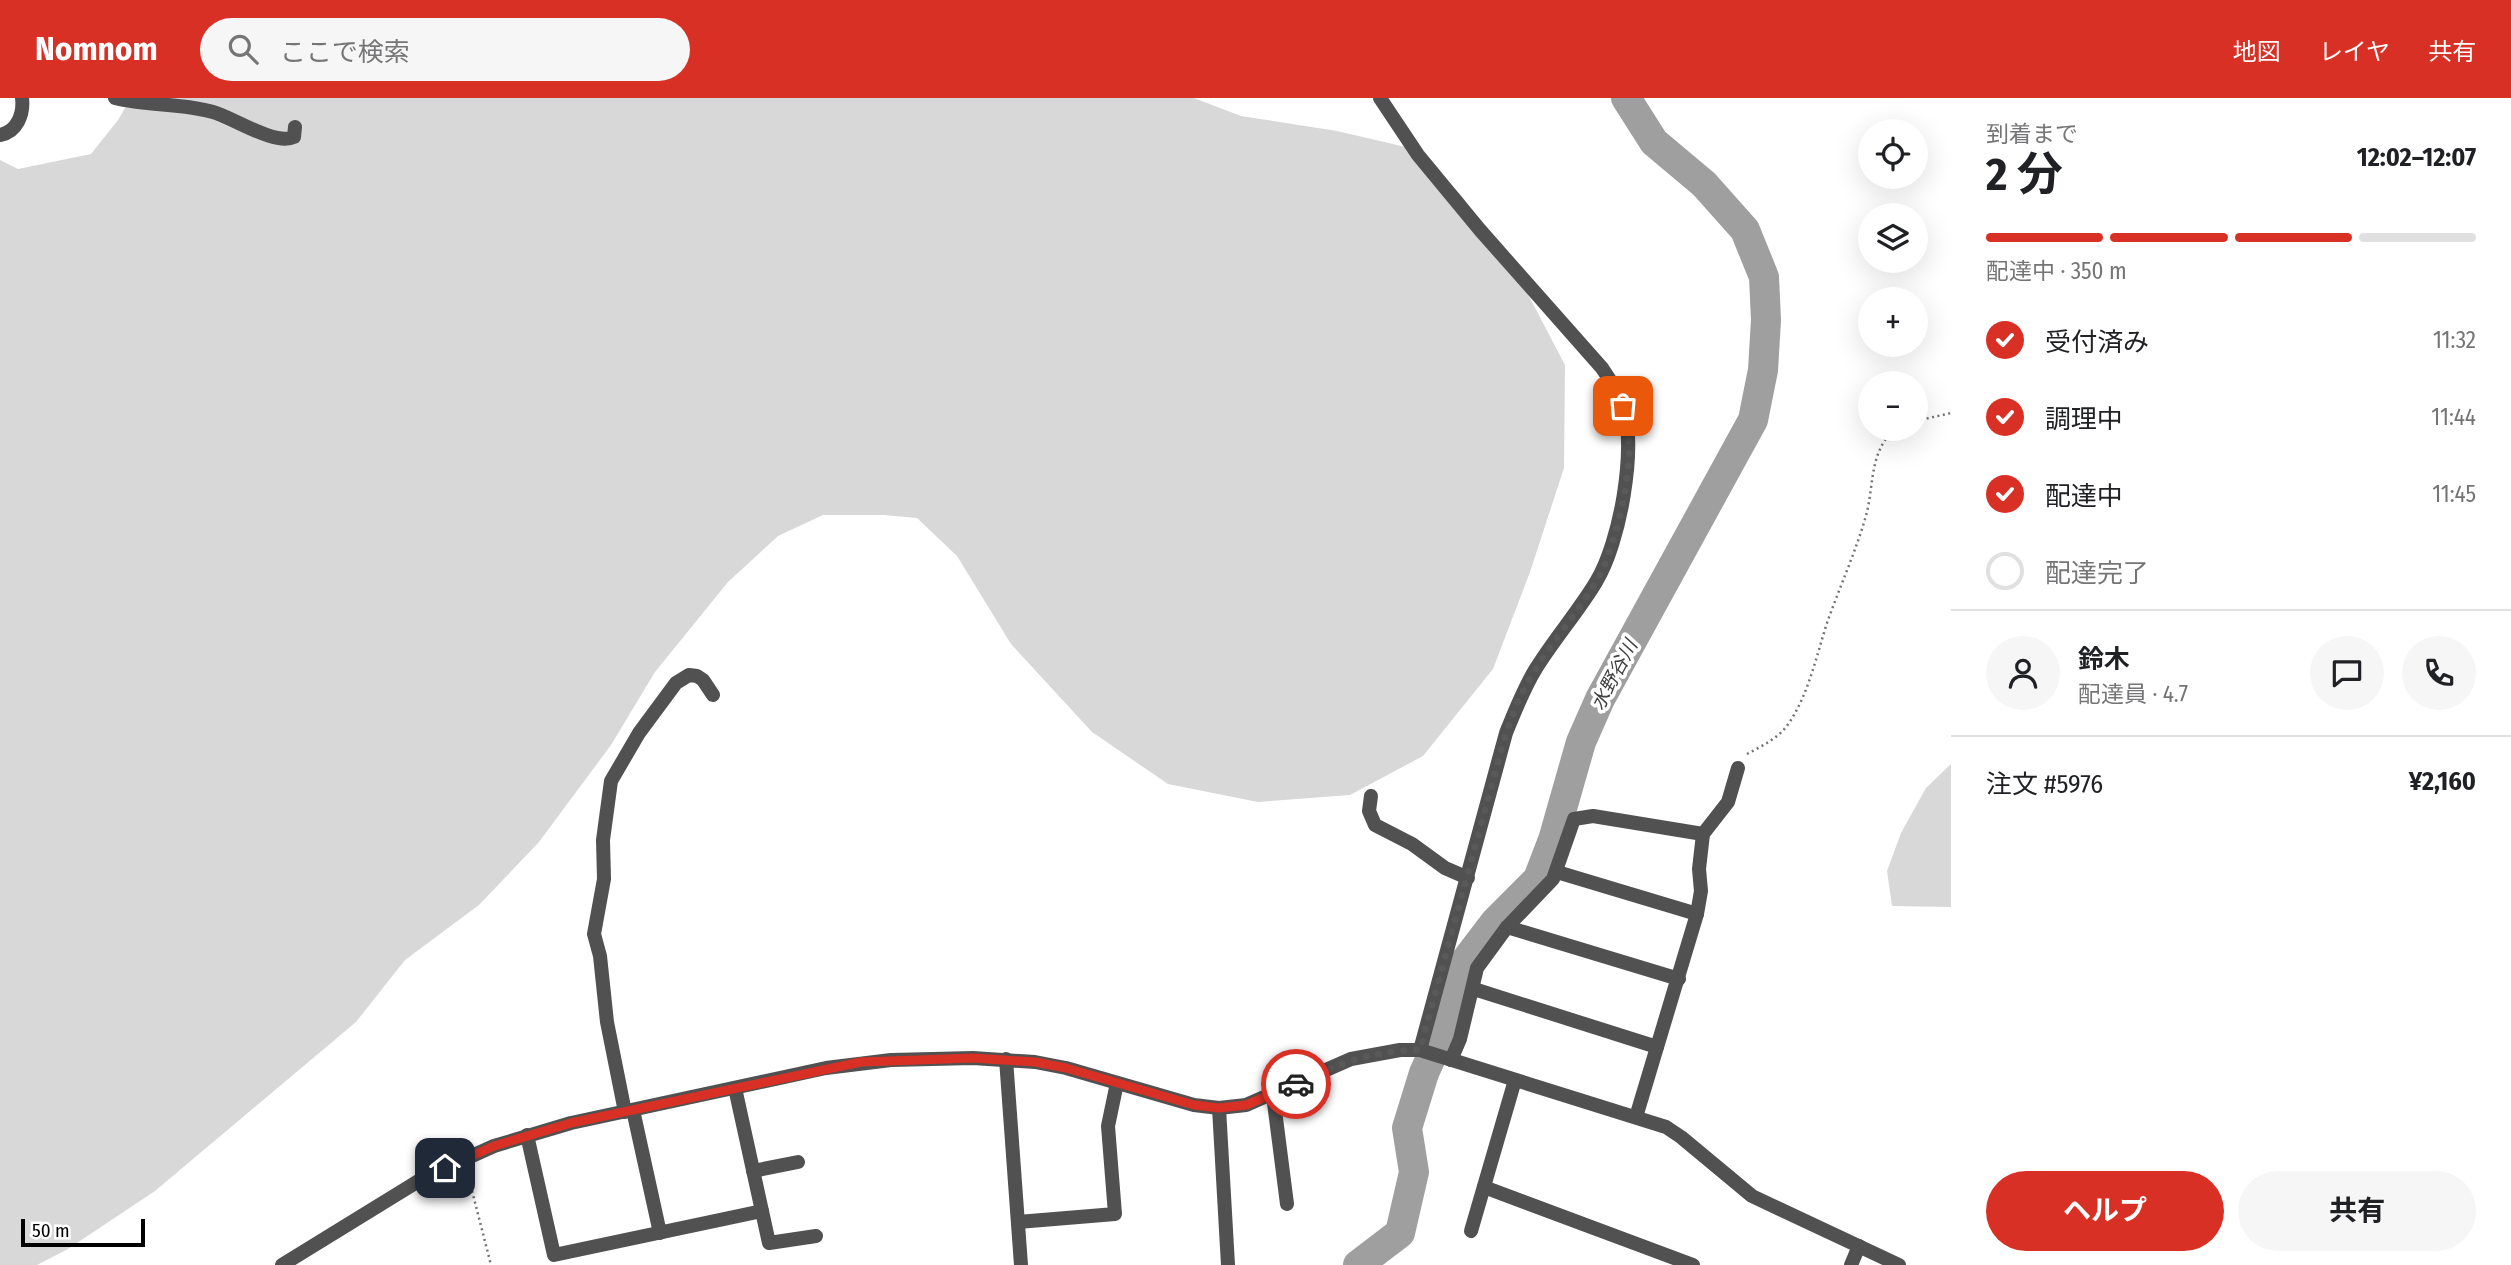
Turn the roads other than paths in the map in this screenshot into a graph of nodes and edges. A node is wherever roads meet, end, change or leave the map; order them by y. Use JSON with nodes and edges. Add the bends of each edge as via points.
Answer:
{"nodes":[{"id":1,"x":22,"y":98,"type":"edge"},
{"id":2,"x":115,"y":98,"type":"edge"},
{"id":3,"x":1380,"y":98,"type":"edge"},
{"id":4,"x":295,"y":127,"type":"dead end"},
{"id":5,"x":0,"y":135,"type":"edge"},
{"id":6,"x":713,"y":695,"type":"dead end"},
{"id":7,"x":1738,"y":768,"type":"road end"},
{"id":8,"x":1371,"y":796,"type":"dead end"},
{"id":9,"x":1703,"y":834,"type":"junction"},
{"id":10,"x":1557,"y":872,"type":"junction"},
{"id":11,"x":1468,"y":878,"type":"junction"},
{"id":12,"x":1697,"y":914,"type":"junction"},
{"id":13,"x":1507,"y":927,"type":"junction"},
{"id":14,"x":1679,"y":979,"type":"junction"},
{"id":15,"x":1474,"y":989,"type":"junction"},
{"id":16,"x":1657,"y":1047,"type":"junction"},
{"id":17,"x":1424,"y":1051,"type":"junction"},
{"id":18,"x":1006,"y":1059,"type":"junction"},
{"id":19,"x":1447,"y":1059,"type":"junction"},
{"id":20,"x":1515,"y":1080,"type":"junction"},
{"id":21,"x":1117,"y":1083,"type":"junction"},
{"id":22,"x":735,"y":1088,"type":"junction"},
{"id":23,"x":1273,"y":1095,"type":"junction"},
{"id":24,"x":1219,"y":1108,"type":"junction"},
{"id":25,"x":629,"y":1111,"type":"junction"},
{"id":26,"x":1636,"y":1117,"type":"junction"},
{"id":27,"x":527,"y":1135,"type":"junction"},
{"id":28,"x":798,"y":1162,"type":"dead end"},
{"id":29,"x":753,"y":1171,"type":"junction"},
{"id":30,"x":1484,"y":1187,"type":"junction"},
{"id":31,"x":1287,"y":1204,"type":"dead end"},
{"id":32,"x":762,"y":1211,"type":"junction"},
{"id":33,"x":1018,"y":1222,"type":"junction"},
{"id":34,"x":1471,"y":1231,"type":"dead end"},
{"id":35,"x":660,"y":1233,"type":"junction"},
{"id":36,"x":816,"y":1236,"type":"dead end"},
{"id":37,"x":1859,"y":1246,"type":"junction"},
{"id":38,"x":282,"y":1265,"type":"edge"},
{"id":39,"x":1021,"y":1265,"type":"edge"},
{"id":40,"x":1228,"y":1265,"type":"edge"},
{"id":41,"x":1693,"y":1265,"type":"edge"},
{"id":42,"x":1851,"y":1265,"type":"edge"},
{"id":43,"x":1899,"y":1265,"type":"edge"}],
"edges":[{"from":1,"to":5,"type":"street","via":[[20,119]]},
{"from":2,"to":4,"type":"street","via":[[211,111],[282,140],[295,137]]},
{"from":3,"to":11,"type":"street","via":[[1418,155],[1602,368],[1616,387],[1628,430],[1629,460],[1607,558],[1597,581],[1521,695],[1506,733]]},
{"from":6,"to":25,"type":"street","via":[[697,676],[676,683],[611,781],[603,840],[604,879],[594,934],[607,1022]]},
{"from":7,"to":9,"type":"street","via":[[1728,802]]},
{"from":8,"to":11,"type":"street","via":[[1369,811],[1375,825]]},
{"from":9,"to":10,"type":"street","via":[[1593,816],[1574,819]]},
{"from":9,"to":12,"type":"street"},
{"from":10,"to":12,"type":"street"},
{"from":10,"to":13,"type":"street"},
{"from":11,"to":17,"type":"street"},
{"from":12,"to":14,"type":"street"},
{"from":13,"to":14,"type":"street"},
{"from":13,"to":15,"type":"street","via":[[1482,958]]},
{"from":14,"to":16,"type":"street"},
{"from":15,"to":16,"type":"street"},
{"from":15,"to":19,"type":"street","via":[[1460,1039]]},
{"from":16,"to":26,"type":"street"},
{"from":17,"to":19,"type":"street"},
{"from":17,"to":23,"type":"street","via":[[1400,1050],[1351,1059]]},
{"from":18,"to":21,"type":"street","via":[[1066,1068]]},
{"from":18,"to":22,"type":"street","via":[[861,1062]]},
{"from":18,"to":33,"type":"street"},
{"from":19,"to":20,"type":"street"},
{"from":20,"to":26,"type":"street"},
{"from":20,"to":30,"type":"street"},
{"from":21,"to":24,"type":"street"},
{"from":21,"to":33,"type":"street","via":[[1108,1126],[1115,1214]]},
{"from":22,"to":25,"type":"street"},
{"from":22,"to":29,"type":"street"},
{"from":23,"to":24,"type":"street"},
{"from":23,"to":31,"type":"street"},
{"from":24,"to":40,"type":"street"},
{"from":25,"to":27,"type":"street"},
{"from":25,"to":35,"type":"street"},
{"from":26,"to":37,"type":"street","via":[[1681,1137],[1752,1196]]},
{"from":27,"to":35,"type":"street","via":[[554,1255]]},
{"from":27,"to":38,"type":"street","via":[[425,1177]]},
{"from":28,"to":29,"type":"street"},
{"from":29,"to":32,"type":"street"},
{"from":30,"to":34,"type":"street"},
{"from":30,"to":41,"type":"street"},
{"from":32,"to":35,"type":"street"},
{"from":32,"to":36,"type":"street","via":[[769,1243]]},
{"from":33,"to":39,"type":"street"},
{"from":37,"to":42,"type":"street"},
{"from":37,"to":43,"type":"street"}]}
